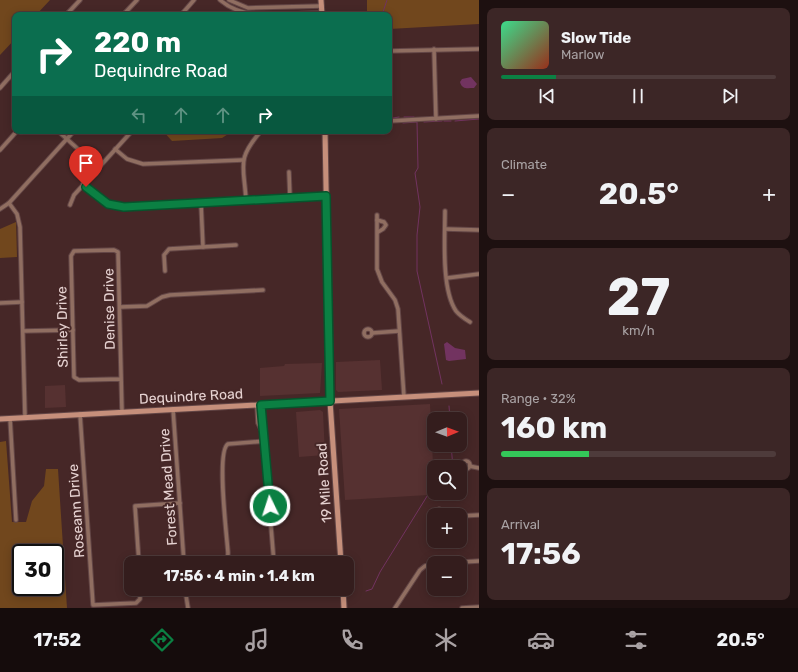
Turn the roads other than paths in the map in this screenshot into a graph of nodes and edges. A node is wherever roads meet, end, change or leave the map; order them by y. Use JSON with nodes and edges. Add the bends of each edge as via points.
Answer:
{"nodes":[{"id":1,"x":80,"y":0,"type":"edge"},
{"id":2,"x":137,"y":0,"type":"edge"},
{"id":3,"x":194,"y":0,"type":"edge"},
{"id":4,"x":220,"y":0,"type":"edge"},
{"id":5,"x":229,"y":0,"type":"edge"},
{"id":6,"x":321,"y":0,"type":"edge"},
{"id":7,"x":322,"y":6,"type":"junction"},
{"id":8,"x":242,"y":7,"type":"junction"},
{"id":9,"x":279,"y":8,"type":"junction"},
{"id":10,"x":69,"y":12,"type":"edge"},
{"id":11,"x":126,"y":12,"type":"edge"},
{"id":12,"x":184,"y":12,"type":"edge"},
{"id":13,"x":238,"y":12,"type":"edge"},
{"id":14,"x":241,"y":12,"type":"edge"},
{"id":15,"x":279,"y":12,"type":"edge"},
{"id":16,"x":322,"y":12,"type":"edge"},
{"id":17,"x":434,"y":49,"type":"junction"},
{"id":18,"x":479,"y":49,"type":"edge"},
{"id":19,"x":392,"y":51,"type":"edge"},
{"id":20,"x":12,"y":74,"type":"edge"},
{"id":21,"x":0,"y":88,"type":"edge"},
{"id":22,"x":479,"y":116,"type":"edge"},
{"id":23,"x":436,"y":119,"type":"junction"},
{"id":24,"x":392,"y":121,"type":"edge"},
{"id":25,"x":14,"y":134,"type":"edge"},
{"id":26,"x":61,"y":134,"type":"edge"},
{"id":27,"x":71,"y":134,"type":"edge"},
{"id":28,"x":129,"y":134,"type":"edge"},
{"id":29,"x":259,"y":134,"type":"edge"},
{"id":30,"x":325,"y":134,"type":"edge"},
{"id":31,"x":67,"y":139,"type":"junction"},
{"id":32,"x":115,"y":149,"type":"junction"},
{"id":33,"x":0,"y":150,"type":"edge"},
{"id":34,"x":243,"y":160,"type":"junction"},
{"id":35,"x":98,"y":167,"type":"junction"},
{"id":36,"x":289,"y":172,"type":"dead end"},
{"id":37,"x":83,"y":184,"type":"junction"},
{"id":38,"x":326,"y":196,"type":"junction"},
{"id":39,"x":290,"y":198,"type":"junction"},
{"id":40,"x":246,"y":200,"type":"junction"},
{"id":41,"x":9,"y":203,"type":"junction"},
{"id":42,"x":201,"y":203,"type":"junction"},
{"id":43,"x":70,"y":205,"type":"dead end"},
{"id":44,"x":0,"y":208,"type":"edge"},
{"id":45,"x":445,"y":211,"type":"dead end"},
{"id":46,"x":377,"y":215,"type":"dead end"},
{"id":47,"x":377,"y":220,"type":"junction"},
{"id":48,"x":445,"y":229,"type":"junction"},
{"id":49,"x":479,"y":230,"type":"edge"},
{"id":50,"x":378,"y":232,"type":"junction"},
{"id":51,"x":236,"y":245,"type":"dead end"},
{"id":52,"x":203,"y":247,"type":"junction"},
{"id":53,"x":73,"y":252,"type":"joint"},
{"id":54,"x":165,"y":271,"type":"dead end"},
{"id":55,"x":479,"y":274,"type":"edge"},
{"id":56,"x":447,"y":278,"type":"junction"},
{"id":57,"x":263,"y":290,"type":"dead end"},
{"id":58,"x":22,"y":302,"type":"junction"},
{"id":59,"x":0,"y":303,"type":"edge"},
{"id":60,"x":120,"y":307,"type":"junction"},
{"id":61,"x":470,"y":322,"type":"dead end"},
{"id":62,"x":73,"y":330,"type":"junction"},
{"id":63,"x":23,"y":331,"type":"junction"},
{"id":64,"x":399,"y":331,"type":"junction"},
{"id":65,"x":372,"y":333,"type":"dead end"},
{"id":66,"x":121,"y":379,"type":"junction"},
{"id":67,"x":479,"y":393,"type":"edge"},
{"id":68,"x":404,"y":397,"type":"junction"},
{"id":69,"x":330,"y":401,"type":"junction"},
{"id":70,"x":259,"y":405,"type":"junction"},
{"id":71,"x":173,"y":409,"type":"junction"},
{"id":72,"x":122,"y":412,"type":"junction"},
{"id":73,"x":80,"y":414,"type":"junction"},
{"id":74,"x":10,"y":418,"type":"junction"},
{"id":75,"x":25,"y":418,"type":"junction"},
{"id":76,"x":0,"y":419,"type":"edge"},
{"id":77,"x":265,"y":440,"type":"junction"},
{"id":78,"x":469,"y":466,"type":"dead end"},
{"id":79,"x":479,"y":468,"type":"edge"},
{"id":80,"x":180,"y":503,"type":"junction"},
{"id":81,"x":479,"y":514,"type":"edge"},
{"id":82,"x":467,"y":515,"type":"edge"},
{"id":83,"x":16,"y":520,"type":"dead end"},
{"id":84,"x":138,"y":556,"type":"edge"},
{"id":85,"x":184,"y":556,"type":"edge"},
{"id":86,"x":227,"y":556,"type":"edge"},
{"id":87,"x":273,"y":556,"type":"edge"},
{"id":88,"x":341,"y":556,"type":"edge"},
{"id":89,"x":479,"y":561,"type":"edge"},
{"id":90,"x":467,"y":562,"type":"edge"},
{"id":91,"x":427,"y":566,"type":"edge"},
{"id":92,"x":139,"y":596,"type":"edge"},
{"id":93,"x":186,"y":596,"type":"edge"},
{"id":94,"x":343,"y":596,"type":"edge"},
{"id":95,"x":479,"y":607,"type":"edge"},
{"id":96,"x":188,"y":608,"type":"edge"},
{"id":97,"x":344,"y":608,"type":"edge"},
{"id":98,"x":395,"y":608,"type":"edge"},
{"id":99,"x":462,"y":608,"type":"edge"}],
"edges":[{"from":1,"to":10,"type":"street"},
{"from":2,"to":11,"type":"street"},
{"from":3,"to":12,"type":"street"},
{"from":4,"to":13,"type":"street"},
{"from":5,"to":8,"type":"street"},
{"from":6,"to":7,"type":"main road"},
{"from":7,"to":9,"type":"street"},
{"from":7,"to":16,"type":"main road"},
{"from":8,"to":9,"type":"street"},
{"from":8,"to":14,"type":"street"},
{"from":9,"to":15,"type":"street"},
{"from":17,"to":18,"type":"street"},
{"from":17,"to":19,"type":"street"},
{"from":17,"to":23,"type":"street"},
{"from":20,"to":21,"type":"street"},
{"from":22,"to":23,"type":"street"},
{"from":23,"to":24,"type":"street"},
{"from":25,"to":33,"type":"street"},
{"from":26,"to":31,"type":"street"},
{"from":27,"to":31,"type":"street"},
{"from":28,"to":32,"type":"street"},
{"from":29,"to":34,"type":"street","via":[[247,148]]},
{"from":30,"to":38,"type":"main road","name":"19 Mile Road"},
{"from":31,"to":35,"type":"street"},
{"from":31,"to":41,"type":"street"},
{"from":32,"to":34,"type":"street","via":[[127,159],[143,164]]},
{"from":32,"to":35,"type":"street"},
{"from":34,"to":40,"type":"street"},
{"from":35,"to":37,"type":"street"},
{"from":36,"to":39,"type":"street"},
{"from":37,"to":42,"type":"street","via":[[113,206]]},
{"from":37,"to":43,"type":"street"},
{"from":38,"to":39,"type":"street"},
{"from":38,"to":69,"type":"main road","name":"19 Mile Road"},
{"from":39,"to":40,"type":"street"},
{"from":40,"to":42,"type":"street"},
{"from":41,"to":44,"type":"street"},
{"from":41,"to":58,"type":"street","via":[[16,211],[20,224]]},
{"from":42,"to":52,"type":"street"},
{"from":45,"to":48,"type":"street"},
{"from":46,"to":47,"type":"street"},
{"from":47,"to":50,"type":"street"},
{"from":47,"to":50,"type":"street","via":[[386,225]]},
{"from":48,"to":49,"type":"street"},
{"from":48,"to":56,"type":"street"},
{"from":50,"to":64,"type":"street","via":[[377,269],[396,304]]},
{"from":51,"to":52,"type":"street"},
{"from":52,"to":54,"type":"street","via":[[167,250],[164,255]]},
{"from":53,"to":60,"type":"street","name":"Denise Drive","via":[[117,251]]},
{"from":53,"to":62,"type":"street","name":"Shirley Drive"},
{"from":55,"to":56,"type":"street"},
{"from":56,"to":61,"type":"street","via":[[455,309],[461,317]]},
{"from":57,"to":60,"type":"street","via":[[170,295],[148,306]]},
{"from":58,"to":59,"type":"street"},
{"from":58,"to":63,"type":"street"},
{"from":60,"to":66,"type":"street","name":"Denise Drive"},
{"from":62,"to":63,"type":"street"},
{"from":62,"to":66,"type":"street","name":"Shirley Drive","via":[[75,379]]},
{"from":63,"to":75,"type":"street"},
{"from":64,"to":65,"type":"street"},
{"from":64,"to":68,"type":"street"},
{"from":66,"to":72,"type":"street","name":"Denise Drive"},
{"from":67,"to":68,"type":"main road","name":"Dequindre Road"},
{"from":68,"to":69,"type":"main road","name":"Dequindre Road"},
{"from":69,"to":70,"type":"main road","name":"Dequindre Road"},
{"from":69,"to":88,"type":"main road","name":"19 Mile Road"},
{"from":70,"to":71,"type":"main road","name":"Dequindre Road"},
{"from":70,"to":77,"type":"street","via":[[258,423]]},
{"from":71,"to":72,"type":"main road","name":"Dequindre Road"},
{"from":71,"to":80,"type":"street","name":"Forest Mead Drive"},
{"from":72,"to":73,"type":"main road","name":"Dequindre Road"},
{"from":73,"to":75,"type":"main road","name":"Dequindre Road"},
{"from":73,"to":92,"type":"street","name":"Roseann Drive","via":[[93,605],[134,603],[139,601]]},
{"from":74,"to":75,"type":"main road","name":"Dequindre Road"},
{"from":74,"to":76,"type":"main road","name":"Dequindre Road"},
{"from":74,"to":83,"type":"street"},
{"from":77,"to":86,"type":"street","via":[[228,444],[224,449],[222,465]]},
{"from":77,"to":87,"type":"street"},
{"from":78,"to":79,"type":"street"},
{"from":80,"to":84,"type":"street","via":[[135,506]]},
{"from":80,"to":85,"type":"street","name":"Forest Mead Drive"},
{"from":81,"to":82,"type":"street"},
{"from":89,"to":90,"type":"street"},
{"from":91,"to":98,"type":"street","via":[[418,573]]},
{"from":93,"to":96,"type":"street"},
{"from":94,"to":97,"type":"main road"},
{"from":95,"to":99,"type":"street"}]}
